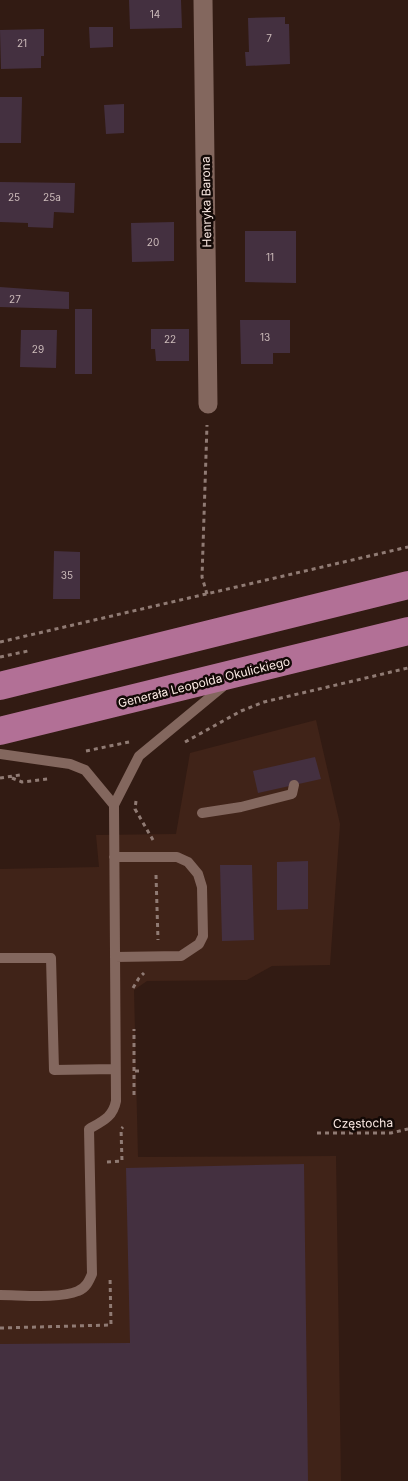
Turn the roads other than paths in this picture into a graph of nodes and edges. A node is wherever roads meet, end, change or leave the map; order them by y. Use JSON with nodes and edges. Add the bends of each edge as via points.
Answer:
{"nodes":[{"id":1,"x":203,"y":0,"type":"edge"},
{"id":2,"x":208,"y":404,"type":"road end"},
{"id":3,"x":408,"y":585,"type":"edge"},
{"id":4,"x":408,"y":631,"type":"edge"},
{"id":5,"x":236,"y":675,"type":"junction"},
{"id":6,"x":0,"y":686,"type":"edge"},
{"id":7,"x":0,"y":732,"type":"edge"},
{"id":8,"x":0,"y":754,"type":"edge"},
{"id":9,"x":294,"y":785,"type":"dead end"},
{"id":10,"x":114,"y":805,"type":"junction"},
{"id":11,"x":202,"y":812,"type":"dead end"},
{"id":12,"x":114,"y":857,"type":"junction"},
{"id":13,"x":115,"y":957,"type":"junction"},
{"id":14,"x":0,"y":958,"type":"edge"},
{"id":15,"x":115,"y":1069,"type":"junction"},
{"id":16,"x":0,"y":1295,"type":"edge"}],
"edges":[{"from":1,"to":2,"type":"street","name":"Henryka Barona"},
{"from":3,"to":6,"type":"main road"},
{"from":4,"to":5,"type":"main road","name":"Generała Leopolda Okulickiego"},
{"from":5,"to":7,"type":"main road","name":"Generała Leopolda Okulickiego"},
{"from":5,"to":10,"type":"lane","via":[[139,756]]},
{"from":8,"to":10,"type":"lane","via":[[70,764],[85,770]]},
{"from":9,"to":11,"type":"lane","via":[[292,794],[241,807]]},
{"from":10,"to":12,"type":"lane"},
{"from":12,"to":13,"type":"lane"},
{"from":12,"to":13,"type":"lane","via":[[176,857],[188,862],[198,874],[202,888],[203,936],[195,948],[181,956]]},
{"from":13,"to":15,"type":"lane"},
{"from":14,"to":15,"type":"lane","via":[[51,958],[54,1070]]},
{"from":15,"to":16,"type":"lane","via":[[114,1112],[89,1128],[92,1274],[87,1285],[66,1294]]}]}
